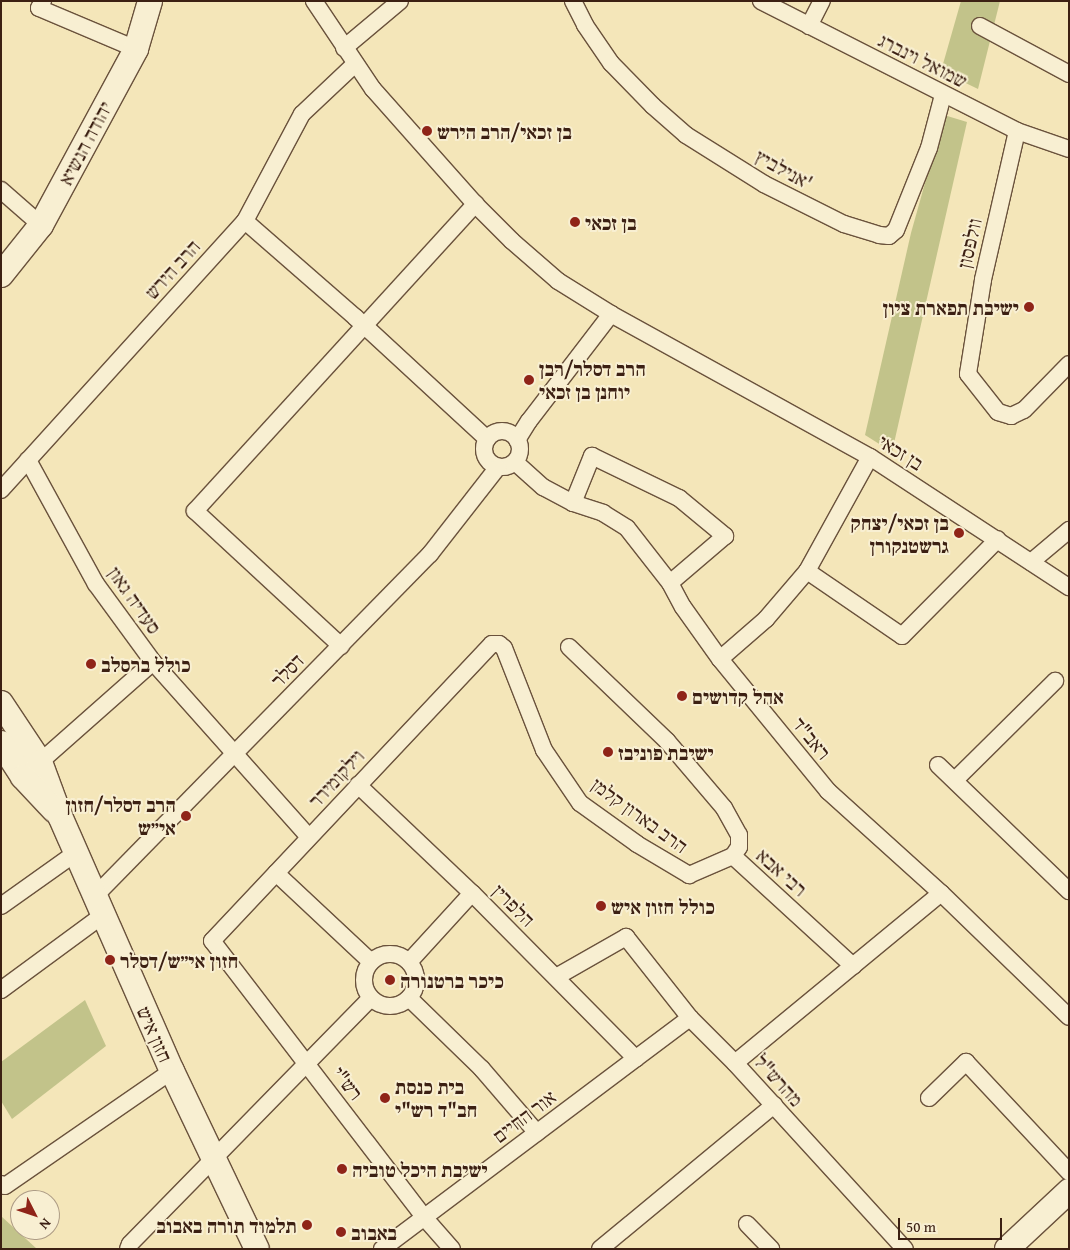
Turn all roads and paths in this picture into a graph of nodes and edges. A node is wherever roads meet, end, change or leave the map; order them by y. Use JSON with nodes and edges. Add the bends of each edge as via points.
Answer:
{"nodes":[{"id":1,"x":43,"y":1,"type":"edge"},
{"id":2,"x":150,"y":1,"type":"edge"},
{"id":3,"x":314,"y":1,"type":"edge"},
{"id":4,"x":400,"y":1,"type":"edge"},
{"id":5,"x":574,"y":1,"type":"edge"},
{"id":6,"x":761,"y":1,"type":"edge"},
{"id":7,"x":822,"y":1,"type":"edge"},
{"id":8,"x":809,"y":26,"type":"junction"},
{"id":9,"x":980,"y":26,"type":"dead end"},
{"id":10,"x":344,"y":48,"type":"junction"},
{"id":11,"x":136,"y":49,"type":"junction"},
{"id":12,"x":355,"y":64,"type":"junction"},
{"id":13,"x":1069,"y":74,"type":"edge"},
{"id":14,"x":943,"y":95,"type":"junction"},
{"id":15,"x":1017,"y":131,"type":"junction"},
{"id":16,"x":1069,"y":149,"type":"edge"},
{"id":17,"x":1,"y":190,"type":"edge"},
{"id":18,"x":475,"y":204,"type":"junction"},
{"id":19,"x":245,"y":221,"type":"junction"},
{"id":20,"x":41,"y":225,"type":"junction"},
{"id":21,"x":1,"y":275,"type":"edge"},
{"id":22,"x":611,"y":314,"type":"junction"},
{"id":23,"x":364,"y":326,"type":"junction"},
{"id":24,"x":1069,"y":364,"type":"edge"},
{"id":25,"x":487,"y":439,"type":"junction"},
{"id":26,"x":517,"y":440,"type":"junction"},
{"id":27,"x":870,"y":457,"type":"junction"},
{"id":28,"x":28,"y":460,"type":"junction"},
{"id":29,"x":515,"y":462,"type":"junction"},
{"id":30,"x":498,"y":467,"type":"junction"},
{"id":31,"x":1,"y":490,"type":"edge"},
{"id":32,"x":573,"y":503,"type":"junction"},
{"id":33,"x":1069,"y":530,"type":"edge"},
{"id":34,"x":998,"y":539,"type":"junction"},
{"id":35,"x":1031,"y":562,"type":"junction"},
{"id":36,"x":807,"y":571,"type":"junction"},
{"id":37,"x":670,"y":583,"type":"junction"},
{"id":38,"x":1069,"y":587,"type":"edge"},
{"id":39,"x":492,"y":644,"type":"joint"},
{"id":40,"x":340,"y":646,"type":"junction"},
{"id":41,"x":569,"y":647,"type":"dead end"},
{"id":42,"x":720,"y":659,"type":"junction"},
{"id":43,"x":153,"y":662,"type":"junction"},
{"id":44,"x":1054,"y":681,"type":"dead end"},
{"id":45,"x":1,"y":703,"type":"edge"},
{"id":46,"x":35,"y":753,"type":"junction"},
{"id":47,"x":4,"y":754,"type":"edge"},
{"id":48,"x":234,"y":754,"type":"junction"},
{"id":49,"x":938,"y":765,"type":"dead end"},
{"id":50,"x":955,"y":780,"type":"junction"},
{"id":51,"x":358,"y":785,"type":"junction"},
{"id":52,"x":60,"y":816,"type":"junction"},
{"id":53,"x":310,"y":837,"type":"junction"},
{"id":54,"x":77,"y":852,"type":"junction"},
{"id":55,"x":732,"y":856,"type":"junction"},
{"id":56,"x":276,"y":873,"type":"junction"},
{"id":57,"x":1068,"y":890,"type":"edge"},
{"id":58,"x":472,"y":893,"type":"junction"},
{"id":59,"x":941,"y":893,"type":"junction"},
{"id":60,"x":99,"y":905,"type":"junction"},
{"id":61,"x":1,"y":906,"type":"edge"},
{"id":62,"x":212,"y":941,"type":"joint"},
{"id":63,"x":371,"y":962,"type":"junction"},
{"id":64,"x":409,"y":962,"type":"junction"},
{"id":65,"x":853,"y":966,"type":"junction"},
{"id":66,"x":556,"y":977,"type":"junction"},
{"id":67,"x":1,"y":990,"type":"edge"},
{"id":68,"x":371,"y":998,"type":"junction"},
{"id":69,"x":409,"y":998,"type":"junction"},
{"id":70,"x":1069,"y":1017,"type":"edge"},
{"id":71,"x":690,"y":1018,"type":"junction"},
{"id":72,"x":636,"y":1059,"type":"junction"},
{"id":73,"x":735,"y":1063,"type":"junction"},
{"id":74,"x":306,"y":1064,"type":"junction"},
{"id":75,"x":172,"y":1071,"type":"junction"},
{"id":76,"x":929,"y":1098,"type":"dead end"},
{"id":77,"x":774,"y":1105,"type":"junction"},
{"id":78,"x":538,"y":1133,"type":"junction"},
{"id":79,"x":214,"y":1158,"type":"junction"},
{"id":80,"x":1069,"y":1172,"type":"edge"},
{"id":81,"x":1,"y":1184,"type":"edge"},
{"id":82,"x":1069,"y":1191,"type":"edge"},
{"id":83,"x":424,"y":1217,"type":"junction"},
{"id":84,"x":747,"y":1224,"type":"dead end"},
{"id":85,"x":128,"y":1249,"type":"edge"},
{"id":86,"x":257,"y":1249,"type":"edge"},
{"id":87,"x":382,"y":1249,"type":"edge"},
{"id":88,"x":452,"y":1249,"type":"edge"},
{"id":89,"x":600,"y":1249,"type":"edge"},
{"id":90,"x":771,"y":1249,"type":"edge"},
{"id":91,"x":904,"y":1249,"type":"edge"},
{"id":92,"x":1008,"y":1249,"type":"edge"}],
"edges":[{"from":1,"to":11,"type":"street","via":[[39,8]]},
{"from":2,"to":11,"type":"street","name":"יהודה הנשיא"},
{"from":3,"to":10,"type":"street","name":"בן זכאי"},
{"from":4,"to":10,"type":"street"},
{"from":5,"to":14,"type":"street","name":"אנילביץ'","via":[[585,25],[611,63],[686,135],[764,184],[844,224],[879,235],[889,236],[896,230],[929,148]]},
{"from":6,"to":8,"type":"street","name":"שמואל וינברג"},
{"from":7,"to":8,"type":"street"},
{"from":8,"to":14,"type":"street","name":"שמואל וינברג"},
{"from":9,"to":13,"type":"street"},
{"from":10,"to":12,"type":"street","name":"בן זכאי"},
{"from":11,"to":20,"type":"street","name":"יהודה הנשיא"},
{"from":12,"to":18,"type":"street","name":"בן זכאי"},
{"from":12,"to":19,"type":"street","name":"הרב הירש","via":[[302,114]]},
{"from":14,"to":15,"type":"street","name":"שמואל וינברג"},
{"from":15,"to":16,"type":"street","name":"שמואל וינברג"},
{"from":15,"to":24,"type":"street","name":"וולפסון","via":[[982,280],[968,374],[998,412],[1011,416],[1024,410]]},
{"from":17,"to":20,"type":"street"},
{"from":18,"to":22,"type":"street","name":"בן זכאי","via":[[558,281]]},
{"from":18,"to":23,"type":"street"},
{"from":19,"to":23,"type":"street"},
{"from":19,"to":28,"type":"street","name":"הרב הירש"},
{"from":20,"to":21,"type":"street","name":"יהודה הנשיא"},
{"from":22,"to":26,"type":"street"},
{"from":22,"to":27,"type":"street","name":"בן זכאי"},
{"from":23,"to":25,"type":"street"},
{"from":23,"to":40,"type":"street","via":[[195,511]]},
{"from":25,"to":26,"type":"street","via":[[502,431],[514,435]]},
{"from":25,"to":30,"type":"street","via":[[485,457]]},
{"from":26,"to":29,"type":"street","via":[[520,452]]},
{"from":27,"to":34,"type":"street","name":"בן זכאי"},
{"from":27,"to":36,"type":"street"},
{"from":28,"to":31,"type":"street","name":"הרב הירש"},
{"from":28,"to":43,"type":"street","name":"סעדיה גאון","via":[[96,584]]},
{"from":29,"to":30,"type":"street"},
{"from":29,"to":32,"type":"street","name":"ראב\"ד","via":[[543,486]]},
{"from":30,"to":40,"type":"street","name":"דסלר","via":[[430,554]]},
{"from":32,"to":37,"type":"street","name":"ראב\"ד","via":[[603,512],[627,528]]},
{"from":32,"to":37,"type":"street","via":[[592,456],[679,498],[725,536]]},
{"from":33,"to":35,"type":"street"},
{"from":34,"to":35,"type":"street","name":"בן זכאי"},
{"from":34,"to":36,"type":"street","via":[[902,636]]},
{"from":35,"to":38,"type":"street","name":"בן זכאי"},
{"from":36,"to":42,"type":"street","via":[[766,619]]},
{"from":37,"to":42,"type":"street","name":"ראב\"ד"},
{"from":39,"to":51,"type":"street","name":"וילקומירר"},
{"from":39,"to":55,"type":"street","name":"הרב בארון קלמן","via":[[504,648],[544,750],[580,803],[689,876]]},
{"from":40,"to":48,"type":"street","name":"דסלר"},
{"from":41,"to":55,"type":"street","name":"רבי אבא","via":[[667,741],[724,808],[739,835],[739,847]]},
{"from":42,"to":59,"type":"street","name":"ראב\"ד","via":[[828,791]]},
{"from":43,"to":46,"type":"street"},
{"from":43,"to":48,"type":"street","name":"סעדיה גאון"},
{"from":44,"to":50,"type":"street"},
{"from":45,"to":46,"type":"street","name":"חזון איש"},
{"from":46,"to":47,"type":"street"},
{"from":46,"to":52,"type":"street","name":"חזון איש"},
{"from":47,"to":52,"type":"street","name":"חזון איש"},
{"from":48,"to":53,"type":"street","name":"סעדיה גאון"},
{"from":48,"to":60,"type":"street","name":"דסלר"},
{"from":49,"to":50,"type":"street"},
{"from":50,"to":57,"type":"street"},
{"from":51,"to":53,"type":"street","name":"וילקומירר"},
{"from":51,"to":58,"type":"street","name":"הלפרין"},
{"from":52,"to":54,"type":"street","name":"חזון איש"},
{"from":53,"to":56,"type":"street","name":"וילקומירר"},
{"from":54,"to":60,"type":"street","name":"חזון איש"},
{"from":54,"to":61,"type":"street"},
{"from":55,"to":65,"type":"street","name":"רבי אבא"},
{"from":56,"to":62,"type":"street","name":"וילקומירר"},
{"from":56,"to":63,"type":"street"},
{"from":58,"to":64,"type":"street"},
{"from":58,"to":66,"type":"street","name":"הלפרין"},
{"from":59,"to":65,"type":"street"},
{"from":59,"to":70,"type":"street","name":"ראב\"ד"},
{"from":60,"to":67,"type":"street","name":"דסלר"},
{"from":60,"to":75,"type":"street","name":"חזון איש"},
{"from":62,"to":74,"type":"street","name":"רש\"י"},
{"from":63,"to":64,"type":"street","via":[[377,957],[394,954]]},
{"from":63,"to":68,"type":"street","via":[[364,976]]},
{"from":64,"to":69,"type":"street","via":[[416,984]]},
{"from":65,"to":73,"type":"street"},
{"from":66,"to":71,"type":"street","name":"מהרש\"ל","via":[[626,937]]},
{"from":66,"to":72,"type":"street","name":"הלפרין"},
{"from":68,"to":69,"type":"street","via":[[386,1006]]},
{"from":68,"to":74,"type":"street"},
{"from":69,"to":78,"type":"street","via":[[482,1069]]},
{"from":71,"to":72,"type":"street","name":"אור החיים"},
{"from":71,"to":73,"type":"street","name":"מהרש\"ל"},
{"from":72,"to":78,"type":"street","name":"אור החיים"},
{"from":73,"to":77,"type":"street","name":"מהרש\"ל"},
{"from":74,"to":79,"type":"street"},
{"from":74,"to":83,"type":"street","name":"רש\"י"},
{"from":75,"to":79,"type":"street","name":"חזון איש"},
{"from":75,"to":81,"type":"street","via":[[5,1186]]},
{"from":76,"to":80,"type":"street","via":[[966,1062]]},
{"from":77,"to":89,"type":"street"},
{"from":77,"to":91,"type":"street","name":"מהרש\"ל"},
{"from":78,"to":83,"type":"street","name":"אור החיים"},
{"from":79,"to":85,"type":"street"},
{"from":79,"to":86,"type":"street","name":"חזון איש"},
{"from":82,"to":92,"type":"street"},
{"from":83,"to":87,"type":"street","name":"אור החיים"},
{"from":83,"to":88,"type":"street","name":"רש\"י"},
{"from":84,"to":90,"type":"street"}]}
